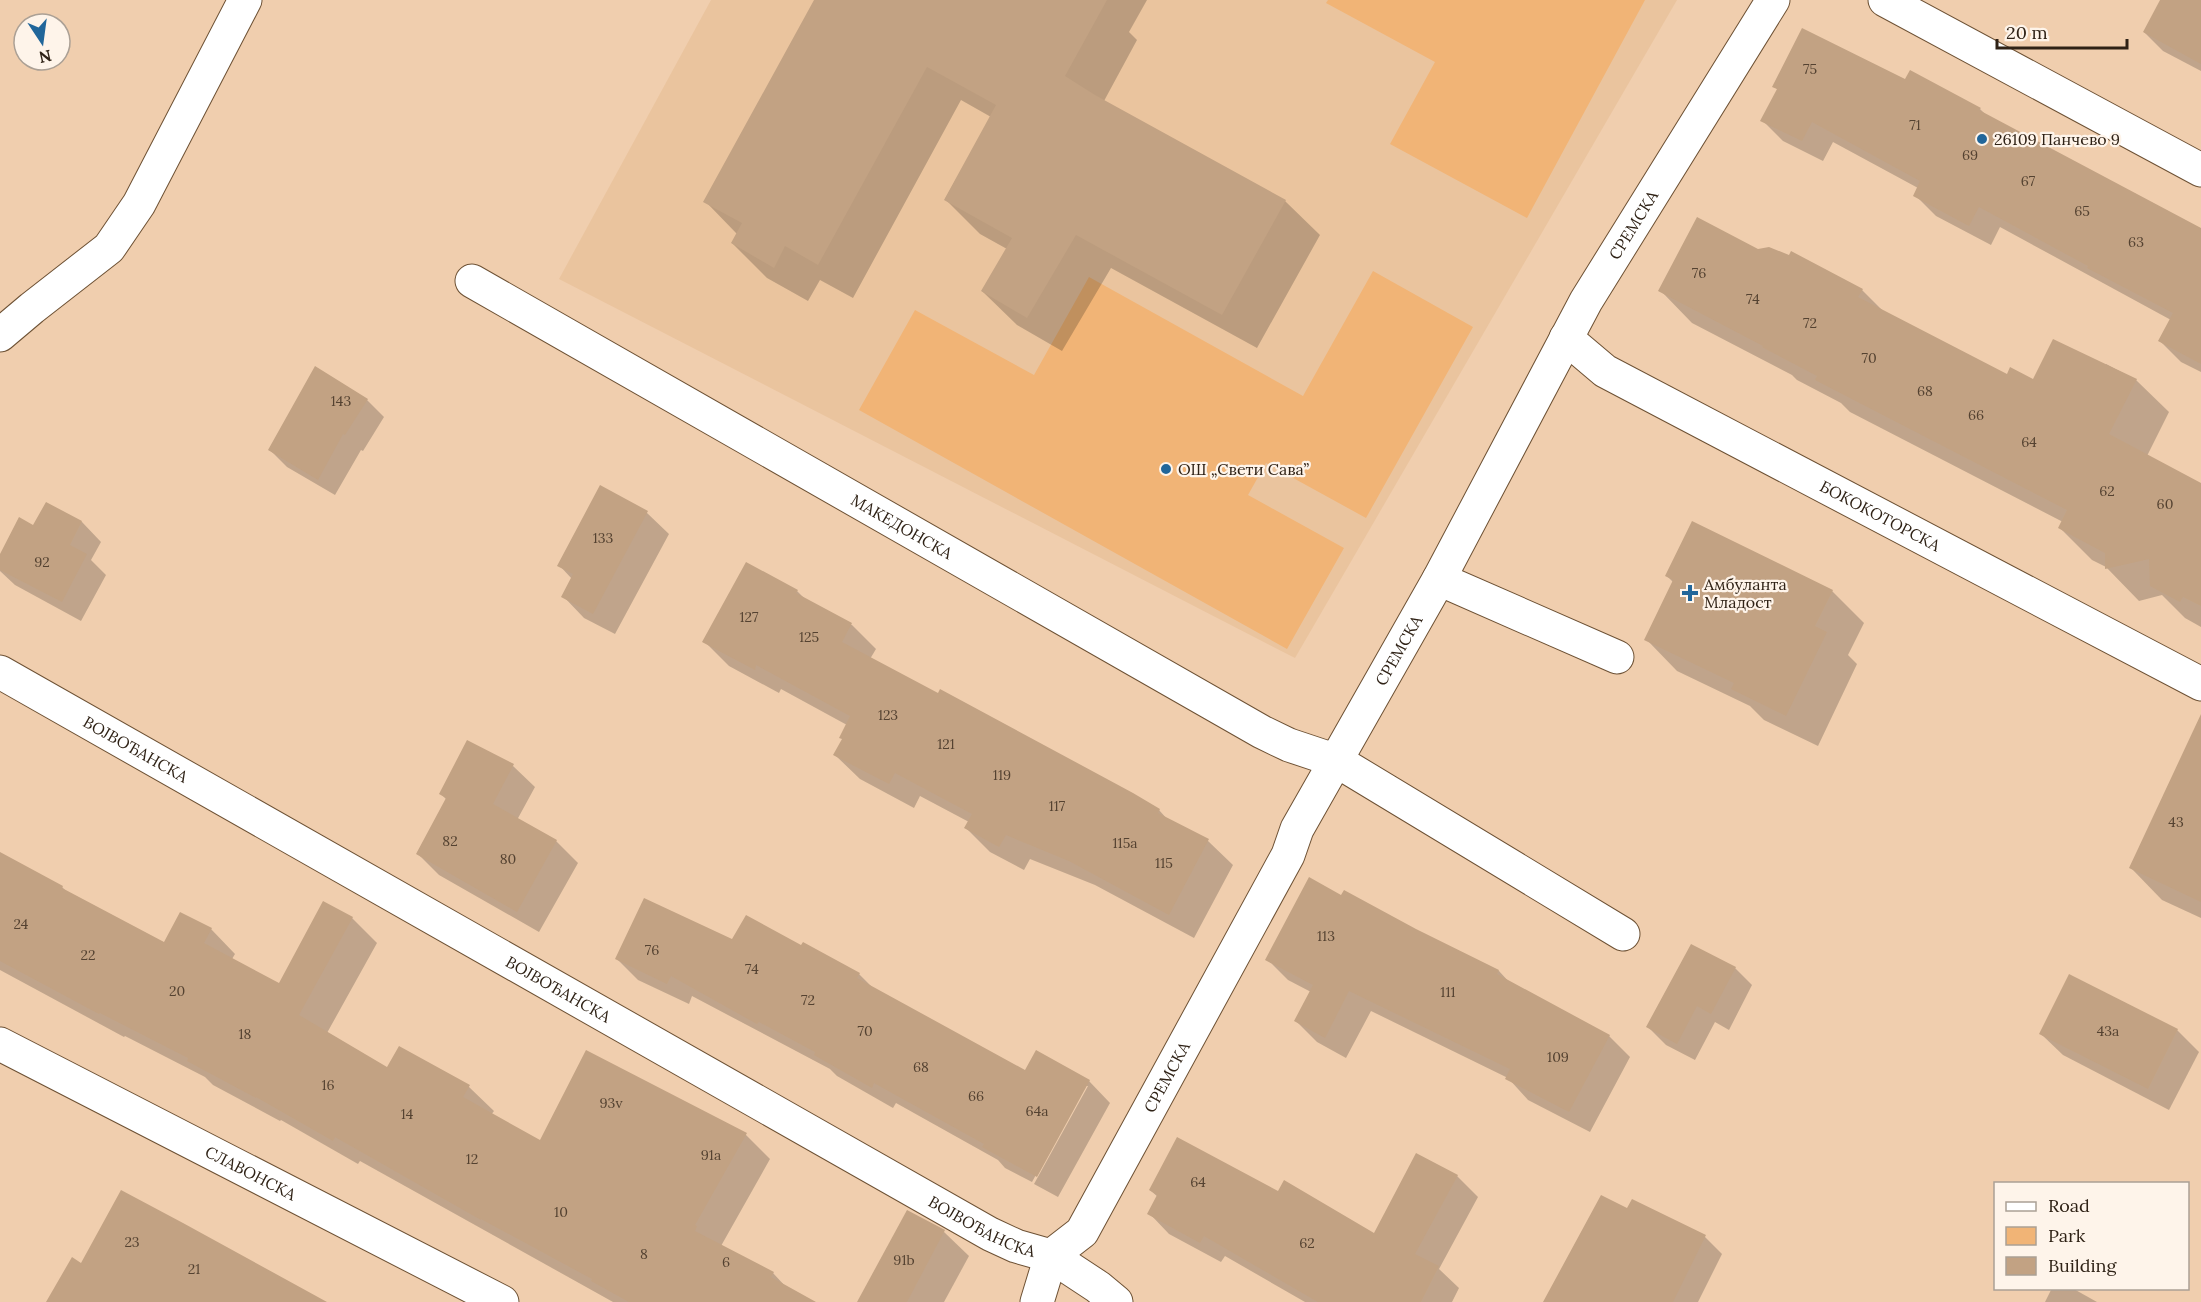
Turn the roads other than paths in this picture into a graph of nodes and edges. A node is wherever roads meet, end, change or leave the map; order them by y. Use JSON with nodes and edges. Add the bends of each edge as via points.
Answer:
{"nodes":[{"id":1,"x":245,"y":0,"type":"edge"},
{"id":2,"x":1773,"y":0,"type":"edge"},
{"id":3,"x":1885,"y":0,"type":"edge"},
{"id":4,"x":2201,"y":170,"type":"edge"},
{"id":5,"x":472,"y":281,"type":"dead end"},
{"id":6,"x":0,"y":335,"type":"edge"},
{"id":7,"x":1566,"y":338,"type":"junction"},
{"id":8,"x":1439,"y":579,"type":"junction"},
{"id":9,"x":1617,"y":657,"type":"dead end"},
{"id":10,"x":0,"y":672,"type":"edge"},
{"id":11,"x":2201,"y":684,"type":"edge"},
{"id":12,"x":1337,"y":761,"type":"junction"},
{"id":13,"x":1623,"y":934,"type":"dead end"},
{"id":14,"x":0,"y":1044,"type":"edge"},
{"id":15,"x":1051,"y":1256,"type":"junction"},
{"id":16,"x":502,"y":1302,"type":"edge"},
{"id":17,"x":1037,"y":1302,"type":"edge"},
{"id":18,"x":1116,"y":1302,"type":"edge"}],
"edges":[{"from":1,"to":6,"type":"street","via":[[139,204],[110,248]]},
{"from":2,"to":7,"type":"street","name":"СРЕМСКА"},
{"from":3,"to":4,"type":"street"},
{"from":5,"to":12,"type":"street","name":"МАКЕДОНСКА","via":[[1262,732]]},
{"from":7,"to":8,"type":"street","name":"СРЕМСКА"},
{"from":7,"to":11,"type":"street","name":"БОКОКОТОРСКА","via":[[1605,371]]},
{"from":8,"to":9,"type":"street"},
{"from":8,"to":12,"type":"street","name":"СРЕМСКА"},
{"from":10,"to":15,"type":"street","name":"ВОЈВОЂАНСКА","via":[[990,1234]]},
{"from":12,"to":13,"type":"street","name":"МАКЕДОНСКА"},
{"from":12,"to":15,"type":"street","name":"СРЕМСКА","via":[[1082,1232]]},
{"from":14,"to":16,"type":"street","name":"СЛАВОНСКА"},
{"from":15,"to":17,"type":"street"},
{"from":15,"to":18,"type":"street","name":"ВОЈВОЂАНСКА"}]}
